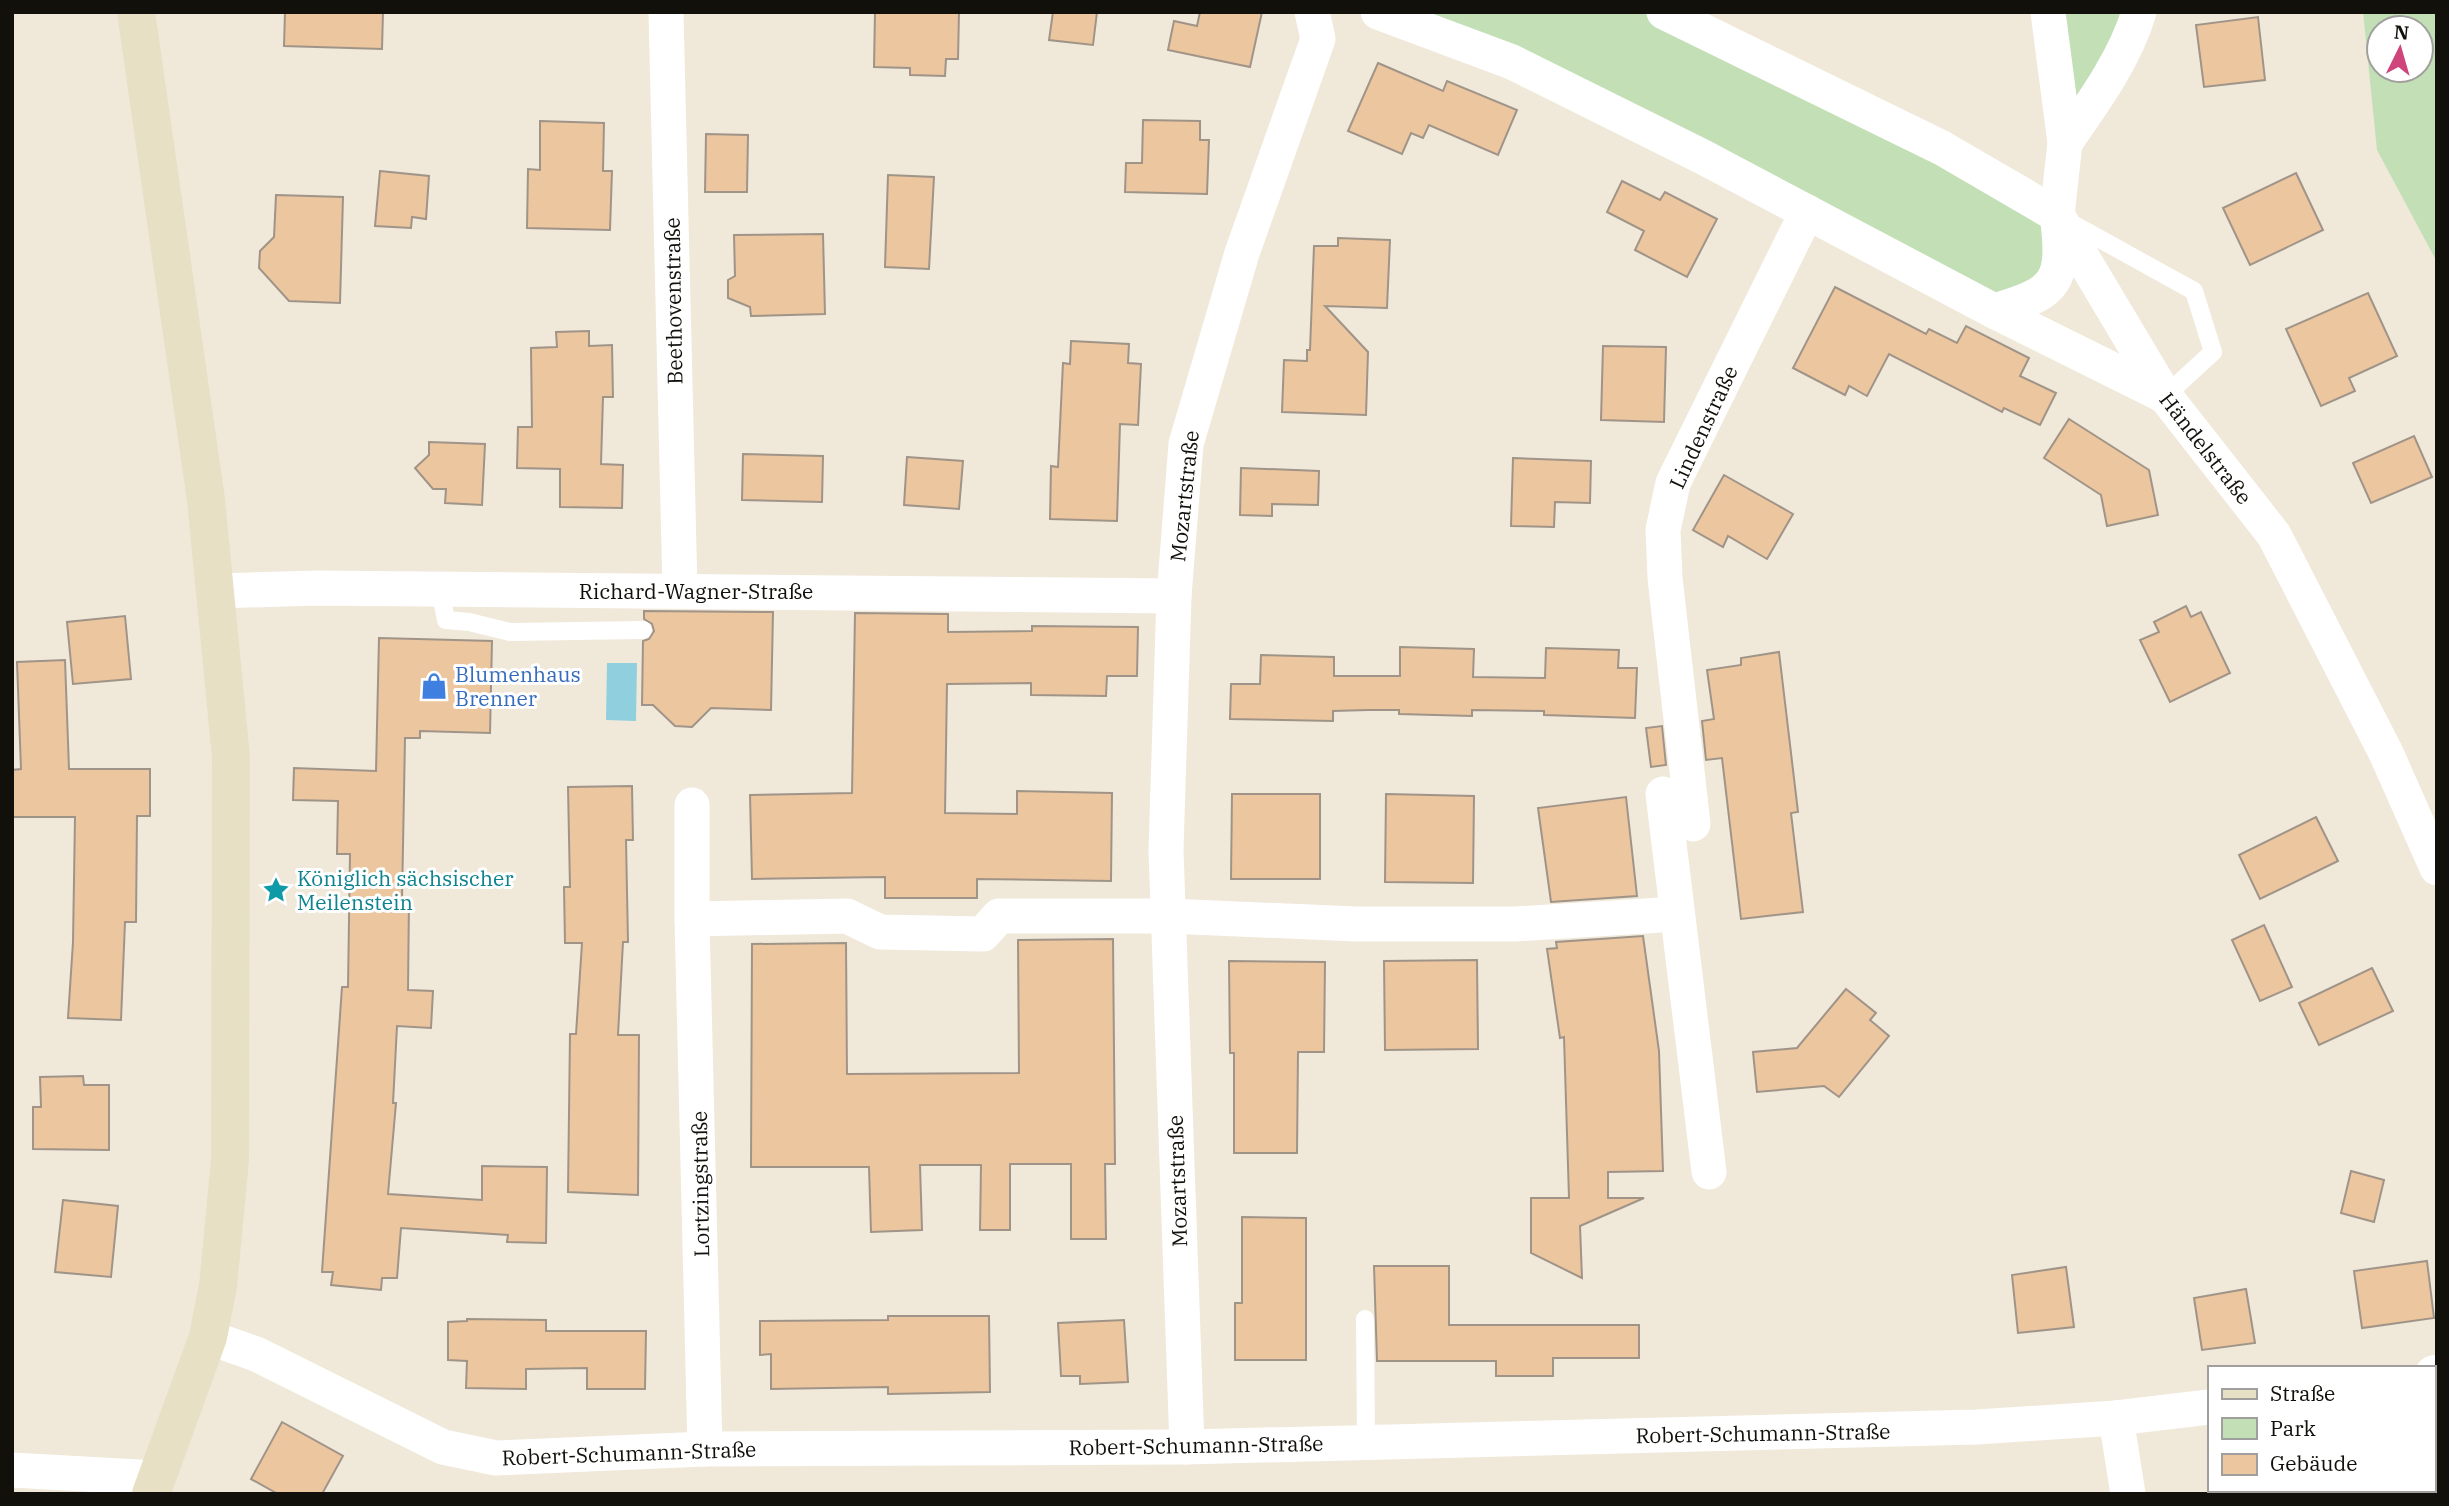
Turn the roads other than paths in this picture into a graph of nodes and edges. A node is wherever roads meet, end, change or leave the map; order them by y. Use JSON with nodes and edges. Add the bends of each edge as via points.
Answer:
{"nodes":[{"id":1,"x":136,"y":12,"type":"edge"},
{"id":2,"x":666,"y":12,"type":"edge"},
{"id":3,"x":1312,"y":12,"type":"edge"},
{"id":4,"x":1377,"y":12,"type":"edge"},
{"id":5,"x":1664,"y":12,"type":"edge"},
{"id":6,"x":2048,"y":12,"type":"edge"},
{"id":7,"x":2139,"y":12,"type":"edge"},
{"id":8,"x":2065,"y":142,"type":"junction"},
{"id":9,"x":1807,"y":212,"type":"junction"},
{"id":10,"x":2057,"y":215,"type":"junction"},
{"id":11,"x":1994,"y":311,"type":"junction"},
{"id":12,"x":2165,"y":396,"type":"junction"},
{"id":13,"x":440,"y":590,"type":"junction"},
{"id":14,"x":217,"y":591,"type":"junction"},
{"id":15,"x":680,"y":591,"type":"junction"},
{"id":16,"x":1174,"y":596,"type":"junction"},
{"id":17,"x":643,"y":630,"type":"dead end"},
{"id":18,"x":1662,"y":794,"type":"dead end"},
{"id":19,"x":692,"y":805,"type":"dead end"},
{"id":20,"x":1693,"y":824,"type":"dead end"},
{"id":21,"x":2437,"y":868,"type":"edge"},
{"id":22,"x":1678,"y":915,"type":"junction"},
{"id":23,"x":1168,"y":916,"type":"junction"},
{"id":24,"x":692,"y":919,"type":"junction"},
{"id":25,"x":1709,"y":1172,"type":"dead end"},
{"id":26,"x":1365,"y":1319,"type":"dead end"},
{"id":27,"x":208,"y":1337,"type":"junction"},
{"id":28,"x":2208,"y":1407,"type":"edge"},
{"id":29,"x":2116,"y":1418,"type":"junction"},
{"id":30,"x":1366,"y":1443,"type":"junction"},
{"id":31,"x":1187,"y":1447,"type":"junction"},
{"id":32,"x":705,"y":1449,"type":"junction"},
{"id":33,"x":12,"y":1470,"type":"edge"},
{"id":34,"x":154,"y":1486,"type":"edge"},
{"id":35,"x":2128,"y":1494,"type":"edge"}],
"edges":[{"from":1,"to":14,"type":"main road"},
{"from":2,"to":15,"type":"street","name":"Beethovenstraße"},
{"from":3,"to":16,"type":"street","name":"Mozartstraße","via":[[1318,39],[1242,253],[1186,444]]},
{"from":4,"to":9,"type":"street","via":[[1512,62]]},
{"from":5,"to":10,"type":"street","via":[[1941,148]]},
{"from":6,"to":8,"type":"street"},
{"from":7,"to":8,"type":"street","via":[[2089,109]]},
{"from":8,"to":10,"type":"street"},
{"from":9,"to":11,"type":"street"},
{"from":9,"to":20,"type":"street","name":"Lindenstraße","via":[[1674,483],[1663,530]]},
{"from":10,"to":11,"type":"street","via":[[2062,251],[2055,280],[2032,300]]},
{"from":10,"to":12,"type":"street","name":"Händelstraße"},
{"from":10,"to":12,"type":"lane","via":[[2194,291],[2213,352]]},
{"from":11,"to":12,"type":"street"},
{"from":12,"to":21,"type":"street","name":"Händelstraße","via":[[2274,535],[2386,752]]},
{"from":13,"to":14,"type":"street","name":"Richard-Wagner-Straße"},
{"from":13,"to":15,"type":"street","name":"Richard-Wagner-Straße"},
{"from":13,"to":17,"type":"lane","via":[[446,620],[510,632]]},
{"from":14,"to":27,"type":"main road","via":[[231,757],[230,1160],[218,1286]]},
{"from":15,"to":16,"type":"street","name":"Richard-Wagner-Straße"},
{"from":16,"to":23,"type":"street","name":"Mozartstraße"},
{"from":18,"to":22,"type":"street"},
{"from":19,"to":24,"type":"street","name":"Lortzingstraße"},
{"from":22,"to":23,"type":"street","via":[[1515,924]]},
{"from":22,"to":25,"type":"street"},
{"from":23,"to":24,"type":"street","via":[[999,916],[983,934],[880,932],[847,916]]},
{"from":23,"to":31,"type":"street","name":"Mozartstraße"},
{"from":24,"to":32,"type":"street","name":"Lortzingstraße"},
{"from":26,"to":30,"type":"lane"},
{"from":27,"to":32,"type":"street","name":"Robert-Schumann-Straße","via":[[256,1354],[443,1447],[469,1455],[496,1458]]},
{"from":27,"to":34,"type":"main road"},
{"from":28,"to":29,"type":"street","name":"Robert-Schumann-Straße"},
{"from":29,"to":30,"type":"street","name":"Robert-Schumann-Straße","via":[[1977,1427]]},
{"from":29,"to":35,"type":"street"},
{"from":30,"to":31,"type":"street","name":"Robert-Schumann-Straße"},
{"from":31,"to":32,"type":"street","name":"Robert-Schumann-Straße"},
{"from":33,"to":34,"type":"street"}]}
